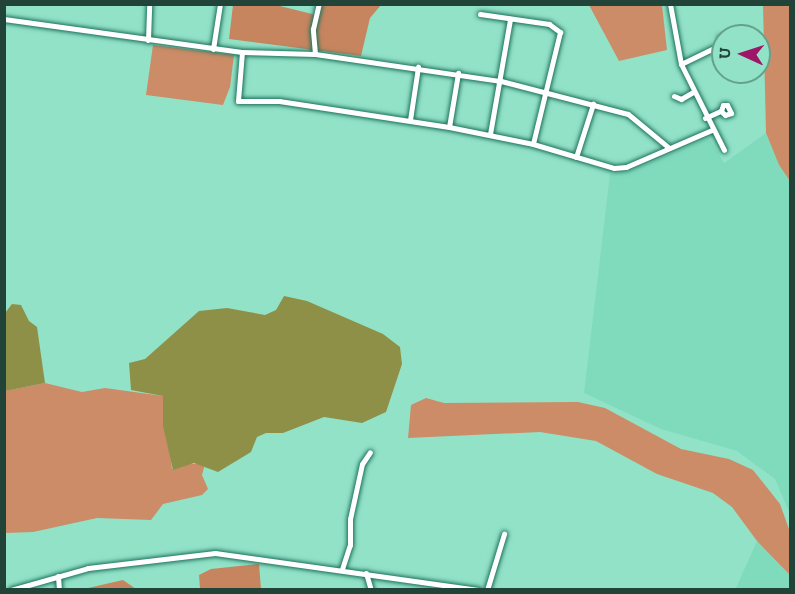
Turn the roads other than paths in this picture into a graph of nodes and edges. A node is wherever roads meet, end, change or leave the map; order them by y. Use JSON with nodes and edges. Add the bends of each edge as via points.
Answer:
{"nodes":[{"id":1,"x":149,"y":4,"type":"edge"},
{"id":2,"x":220,"y":4,"type":"edge"},
{"id":3,"x":319,"y":4,"type":"edge"},
{"id":4,"x":670,"y":4,"type":"edge"},
{"id":5,"x":480,"y":14,"type":"dead end"},
{"id":6,"x":510,"y":18,"type":"junction"},
{"id":7,"x":4,"y":20,"type":"edge"},
{"id":8,"x":147,"y":40,"type":"junction"},
{"id":9,"x":213,"y":49,"type":"junction"},
{"id":10,"x":711,"y":51,"type":"edge"},
{"id":11,"x":242,"y":52,"type":"junction"},
{"id":12,"x":315,"y":54,"type":"junction"},
{"id":13,"x":681,"y":64,"type":"junction"},
{"id":14,"x":418,"y":67,"type":"junction"},
{"id":15,"x":458,"y":73,"type":"junction"},
{"id":16,"x":501,"y":81,"type":"junction"},
{"id":17,"x":547,"y":92,"type":"junction"},
{"id":18,"x":693,"y":92,"type":"junction"},
{"id":19,"x":674,"y":96,"type":"dead end"},
{"id":20,"x":593,"y":105,"type":"junction"},
{"id":21,"x":721,"y":111,"type":"dead end"},
{"id":22,"x":705,"y":118,"type":"junction"},
{"id":23,"x":410,"y":120,"type":"junction"},
{"id":24,"x":449,"y":127,"type":"junction"},
{"id":25,"x":712,"y":130,"type":"junction"},
{"id":26,"x":490,"y":134,"type":"junction"},
{"id":27,"x":533,"y":144,"type":"junction"},
{"id":28,"x":669,"y":147,"type":"junction"},
{"id":29,"x":724,"y":150,"type":"dead end"},
{"id":30,"x":576,"y":157,"type":"junction"},
{"id":31,"x":370,"y":452,"type":"dead end"},
{"id":32,"x":504,"y":534,"type":"dead end"},
{"id":33,"x":342,"y":569,"type":"junction"},
{"id":34,"x":366,"y":573,"type":"junction"},
{"id":35,"x":58,"y":576,"type":"junction"},
{"id":36,"x":430,"y":582,"type":"junction"},
{"id":37,"x":11,"y":590,"type":"edge"},
{"id":38,"x":59,"y":590,"type":"edge"},
{"id":39,"x":371,"y":590,"type":"edge"},
{"id":40,"x":430,"y":590,"type":"edge"},
{"id":41,"x":478,"y":590,"type":"edge"},
{"id":42,"x":487,"y":590,"type":"edge"}],
"edges":[{"from":1,"to":8,"type":"street"},
{"from":2,"to":9,"type":"street"},
{"from":3,"to":12,"type":"street","via":[[313,29]]},
{"from":4,"to":13,"type":"street"},
{"from":5,"to":6,"type":"street"},
{"from":6,"to":16,"type":"street"},
{"from":6,"to":17,"type":"street","via":[[549,24],[560,32]]},
{"from":7,"to":8,"type":"street"},
{"from":8,"to":9,"type":"street"},
{"from":9,"to":11,"type":"street"},
{"from":10,"to":13,"type":"street"},
{"from":11,"to":12,"type":"street"},
{"from":11,"to":23,"type":"street","via":[[238,100],[279,101]]},
{"from":12,"to":14,"type":"street"},
{"from":13,"to":18,"type":"street"},
{"from":14,"to":15,"type":"street"},
{"from":14,"to":23,"type":"street"},
{"from":15,"to":16,"type":"street"},
{"from":15,"to":24,"type":"street"},
{"from":16,"to":17,"type":"street"},
{"from":16,"to":26,"type":"street"},
{"from":17,"to":20,"type":"street"},
{"from":17,"to":27,"type":"street"},
{"from":18,"to":19,"type":"street","via":[[681,99]]},
{"from":18,"to":22,"type":"street"},
{"from":20,"to":28,"type":"street","via":[[633,117]]},
{"from":20,"to":30,"type":"street"},
{"from":21,"to":22,"type":"street"},
{"from":22,"to":25,"type":"street"},
{"from":23,"to":24,"type":"street"},
{"from":24,"to":26,"type":"street"},
{"from":25,"to":28,"type":"street"},
{"from":25,"to":29,"type":"street"},
{"from":26,"to":27,"type":"street"},
{"from":27,"to":30,"type":"street"},
{"from":28,"to":30,"type":"street","via":[[620,168]]},
{"from":31,"to":33,"type":"street","via":[[362,464],[350,519],[350,545]]},
{"from":32,"to":42,"type":"street"},
{"from":33,"to":34,"type":"street"},
{"from":33,"to":35,"type":"street","via":[[215,553],[105,565]]},
{"from":34,"to":36,"type":"street"},
{"from":34,"to":39,"type":"street"},
{"from":35,"to":37,"type":"street"},
{"from":35,"to":38,"type":"street"},
{"from":36,"to":40,"type":"street"},
{"from":36,"to":41,"type":"street"}]}
